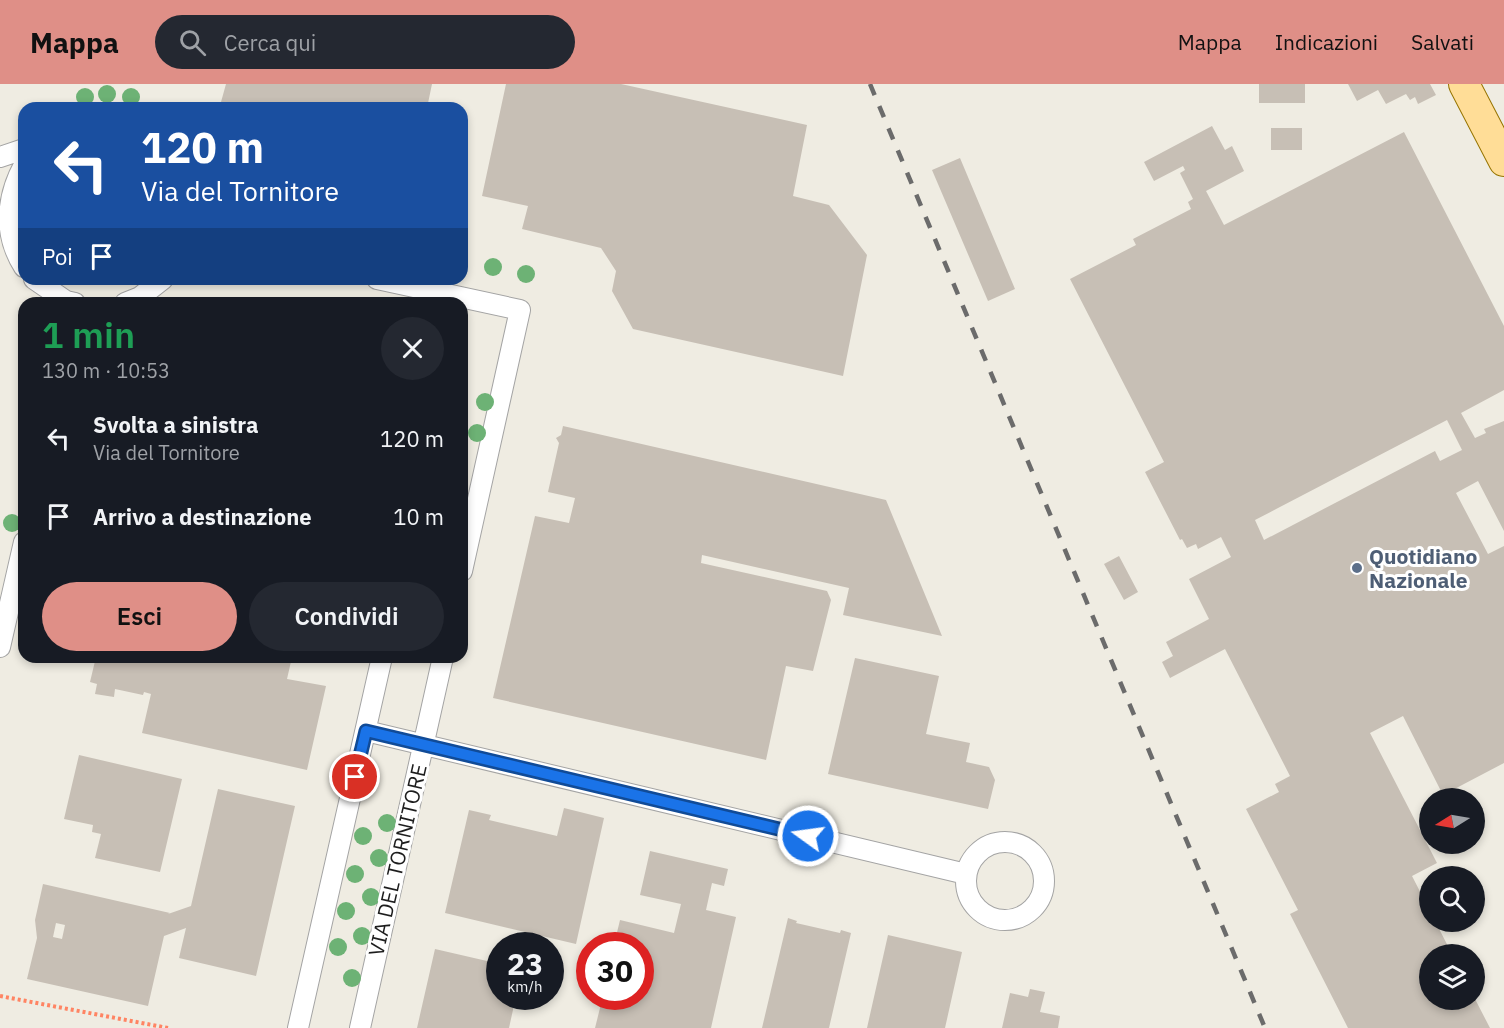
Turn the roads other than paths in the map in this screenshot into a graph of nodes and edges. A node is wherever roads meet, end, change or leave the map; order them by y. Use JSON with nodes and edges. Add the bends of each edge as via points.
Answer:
{"nodes":[{"id":1,"x":1464,"y":84,"type":"edge"},
{"id":2,"x":18,"y":151,"type":"edge"},
{"id":3,"x":0,"y":157,"type":"edge"},
{"id":4,"x":1504,"y":161,"type":"edge"},
{"id":5,"x":18,"y":178,"type":"edge"},
{"id":6,"x":0,"y":236,"type":"edge"},
{"id":7,"x":18,"y":253,"type":"edge"},
{"id":8,"x":18,"y":257,"type":"edge"},
{"id":9,"x":156,"y":285,"type":"edge"},
{"id":10,"x":399,"y":285,"type":"edge"},
{"id":11,"x":40,"y":290,"type":"edge"},
{"id":12,"x":57,"y":297,"type":"edge"},
{"id":13,"x":136,"y":297,"type":"edge"},
{"id":14,"x":444,"y":297,"type":"edge"},
{"id":15,"x":468,"y":303,"type":"edge"},
{"id":16,"x":468,"y":544,"type":"edge"},
{"id":17,"x":18,"y":568,"type":"edge"},
{"id":18,"x":0,"y":647,"type":"edge"},
{"id":19,"x":381,"y":663,"type":"edge"},
{"id":20,"x":442,"y":663,"type":"edge"},
{"id":21,"x":366,"y":731,"type":"junction"},
{"id":22,"x":423,"y":743,"type":"junction"},
{"id":23,"x":966,"y":874,"type":"dead end"},
{"id":24,"x":298,"y":1028,"type":"edge"},
{"id":25,"x":360,"y":1028,"type":"edge"}],
"edges":[{"from":1,"to":4,"type":"main road"},
{"from":2,"to":3,"type":"street"},
{"from":5,"to":7,"type":"street","via":[[11,194],[8,226]]},
{"from":6,"to":8,"type":"street"},
{"from":9,"to":13,"type":"street"},
{"from":10,"to":14,"type":"street"},
{"from":11,"to":12,"type":"street"},
{"from":15,"to":16,"type":"street","via":[[520,310]]},
{"from":17,"to":18,"type":"street"},
{"from":19,"to":21,"type":"street"},
{"from":20,"to":22,"type":"street","name":"VIA DEL TORNITORE"},
{"from":21,"to":22,"type":"street"},
{"from":21,"to":24,"type":"street"},
{"from":22,"to":23,"type":"street"},
{"from":22,"to":25,"type":"street","name":"VIA DEL TORNITORE"}]}
